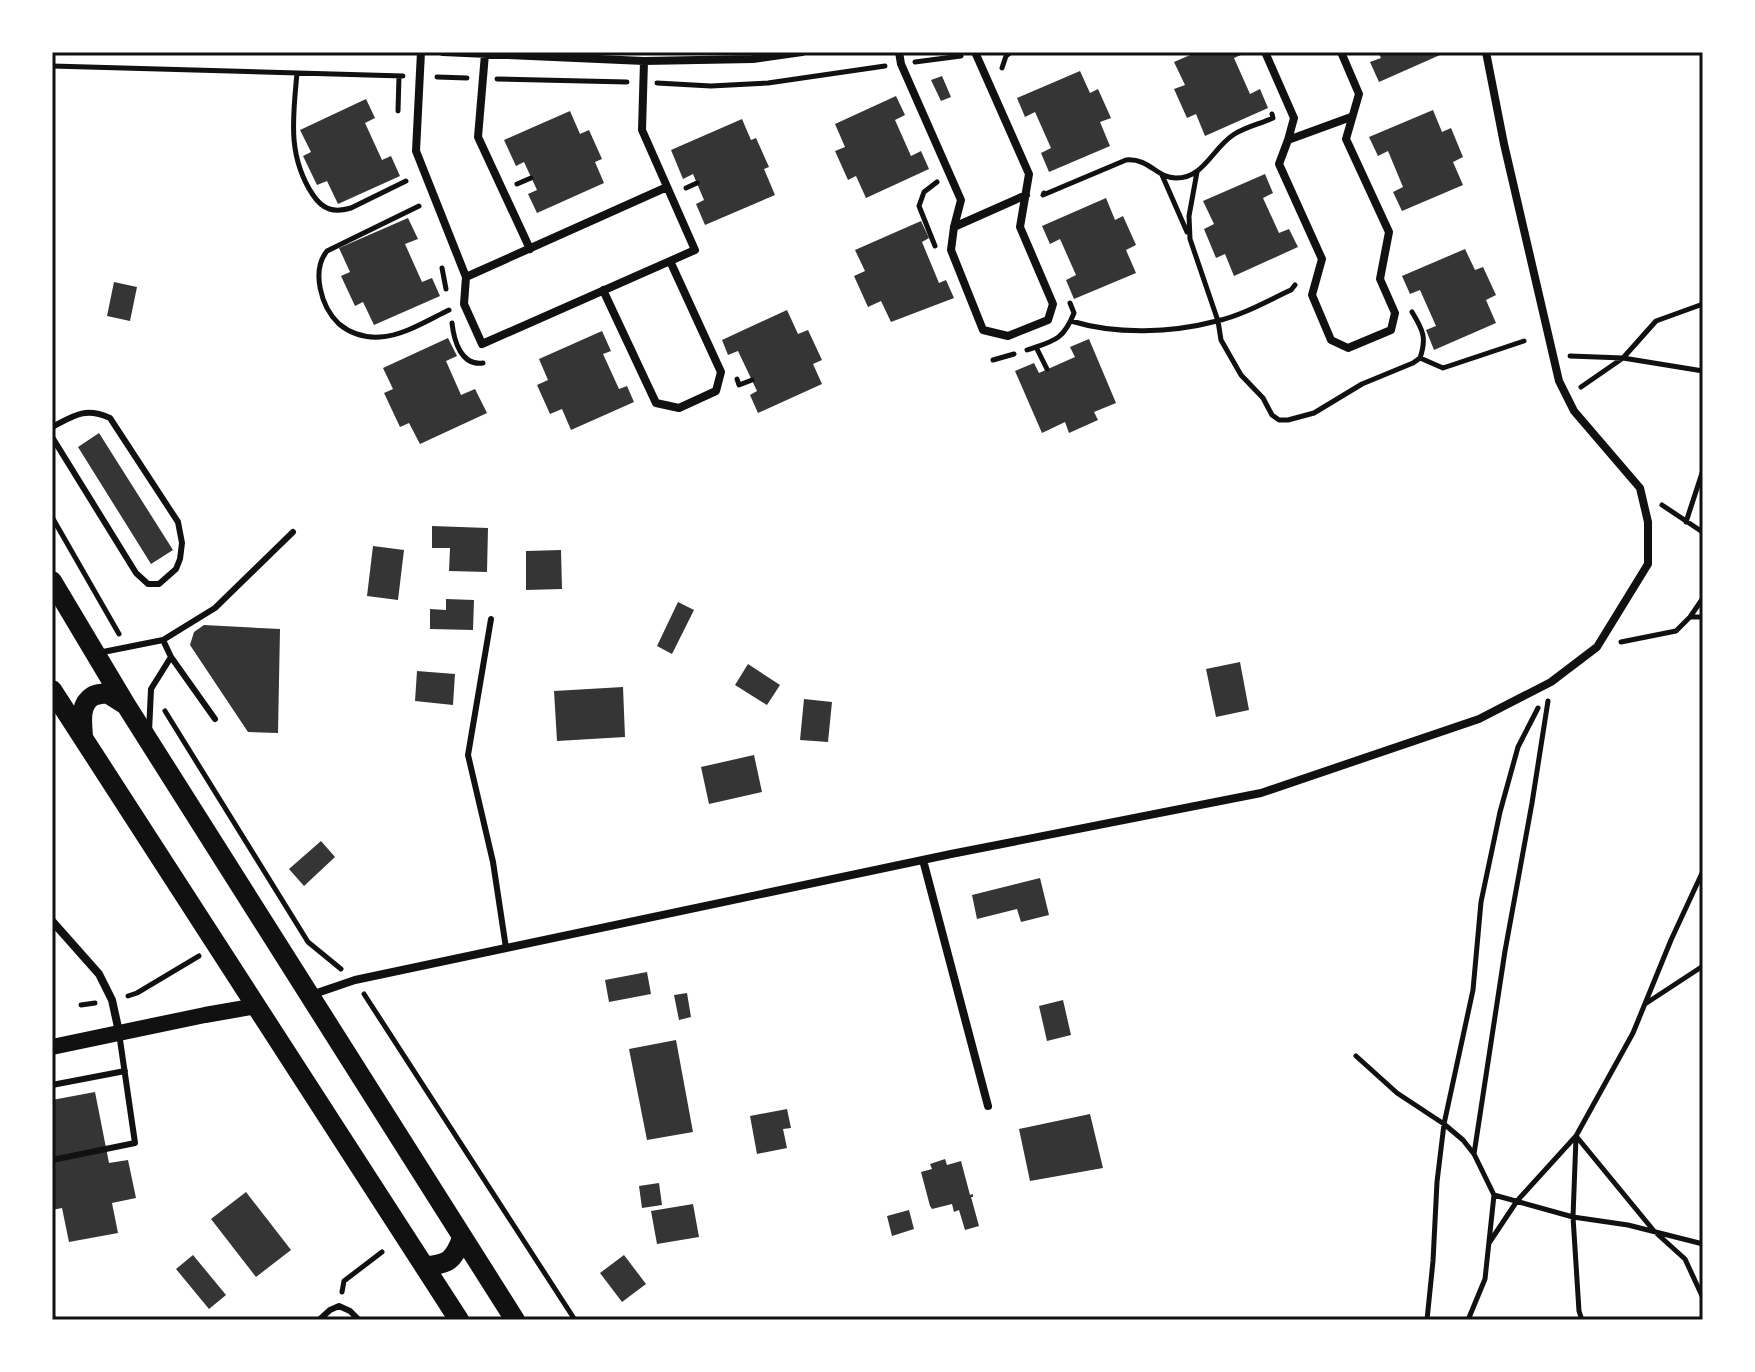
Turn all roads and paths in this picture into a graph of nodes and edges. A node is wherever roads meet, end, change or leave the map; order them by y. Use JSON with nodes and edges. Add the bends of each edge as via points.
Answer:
{"nodes":[{"id":1,"x":421,"y":52,"type":"edge"},
{"id":2,"x":443,"y":52,"type":"edge"},
{"id":3,"x":802,"y":52,"type":"edge"},
{"id":4,"x":899,"y":52,"type":"edge"},
{"id":5,"x":975,"y":52,"type":"edge"},
{"id":6,"x":1011,"y":52,"type":"edge"},
{"id":7,"x":1265,"y":52,"type":"edge"},
{"id":8,"x":1341,"y":52,"type":"edge"},
{"id":9,"x":1486,"y":52,"type":"edge"},
{"id":10,"x":485,"y":54,"type":"junction"},
{"id":11,"x":644,"y":61,"type":"junction"},
{"id":12,"x":884,"y":66,"type":"dead end"},
{"id":13,"x":1002,"y":70,"type":"dead end"},
{"id":14,"x":297,"y":73,"type":"dead end"},
{"id":15,"x":890,"y":73,"type":"dead end"},
{"id":16,"x":399,"y":76,"type":"dead end"},
{"id":17,"x":507,"y":80,"type":"dead end"},
{"id":18,"x":498,"y":88,"type":"dead end"},
{"id":19,"x":1270,"y":103,"type":"dead end"},
{"id":20,"x":1351,"y":117,"type":"junction"},
{"id":21,"x":398,"y":123,"type":"dead end"},
{"id":22,"x":1288,"y":140,"type":"junction"},
{"id":23,"x":402,"y":168,"type":"dead end"},
{"id":24,"x":931,"y":168,"type":"dead end"},
{"id":25,"x":1197,"y":172,"type":"junction"},
{"id":26,"x":1161,"y":174,"type":"junction"},
{"id":27,"x":513,"y":176,"type":"dead end"},
{"id":28,"x":531,"y":178,"type":"dead end"},
{"id":29,"x":406,"y":181,"type":"junction"},
{"id":30,"x":697,"y":183,"type":"dead end"},
{"id":31,"x":516,"y":184,"type":"junction"},
{"id":32,"x":1046,"y":184,"type":"dead end"},
{"id":33,"x":667,"y":187,"type":"junction"},
{"id":34,"x":685,"y":188,"type":"dead end"},
{"id":35,"x":522,"y":195,"type":"dead end"},
{"id":36,"x":1026,"y":195,"type":"junction"},
{"id":37,"x":419,"y":206,"type":"junction"},
{"id":38,"x":426,"y":219,"type":"dead end"},
{"id":39,"x":954,"y":227,"type":"junction"},
{"id":40,"x":1190,"y":239,"type":"junction"},
{"id":41,"x":530,"y":249,"type":"junction"},
{"id":42,"x":938,"y":254,"type":"dead end"},
{"id":43,"x":440,"y":259,"type":"dead end"},
{"id":44,"x":670,"y":261,"type":"junction"},
{"id":45,"x":466,"y":277,"type":"junction"},
{"id":46,"x":1299,"y":278,"type":"dead end"},
{"id":47,"x":603,"y":290,"type":"junction"},
{"id":48,"x":1703,"y":304,"type":"edge"},
{"id":49,"x":1408,"y":305,"type":"dead end"},
{"id":50,"x":450,"y":310,"type":"junction"},
{"id":51,"x":1071,"y":321,"type":"dead end"},
{"id":52,"x":1218,"y":321,"type":"junction"},
{"id":53,"x":1524,"y":341,"type":"dead end"},
{"id":54,"x":1036,"y":347,"type":"dead end"},
{"id":55,"x":1553,"y":356,"type":"junction"},
{"id":56,"x":1420,"y":358,"type":"junction"},
{"id":57,"x":1623,"y":358,"type":"junction"},
{"id":58,"x":490,"y":360,"type":"dead end"},
{"id":59,"x":1047,"y":369,"type":"dead end"},
{"id":60,"x":1703,"y":371,"type":"edge"},
{"id":61,"x":1567,"y":397,"type":"junction"},
{"id":62,"x":52,"y":427,"type":"edge"},
{"id":63,"x":52,"y":437,"type":"edge"},
{"id":64,"x":1703,"y":470,"type":"edge"},
{"id":65,"x":1640,"y":488,"type":"junction"},
{"id":66,"x":52,"y":517,"type":"edge"},
{"id":67,"x":1686,"y":522,"type":"junction"},
{"id":68,"x":293,"y":532,"type":"dead end"},
{"id":69,"x":1703,"y":534,"type":"edge"},
{"id":70,"x":52,"y":581,"type":"edge"},
{"id":71,"x":1703,"y":598,"type":"edge"},
{"id":72,"x":1690,"y":617,"type":"junction"},
{"id":73,"x":1703,"y":617,"type":"edge"},
{"id":74,"x":491,"y":619,"type":"dead end"},
{"id":75,"x":163,"y":640,"type":"junction"},
{"id":76,"x":1597,"y":647,"type":"junction"},
{"id":77,"x":127,"y":648,"type":"junction"},
{"id":78,"x":95,"y":654,"type":"junction"},
{"id":79,"x":171,"y":657,"type":"junction"},
{"id":80,"x":1551,"y":682,"type":"junction"},
{"id":81,"x":151,"y":689,"type":"junction"},
{"id":82,"x":52,"y":690,"type":"edge"},
{"id":83,"x":126,"y":705,"type":"junction"},
{"id":84,"x":215,"y":719,"type":"dead end"},
{"id":85,"x":83,"y":736,"type":"junction"},
{"id":86,"x":149,"y":740,"type":"junction"},
{"id":87,"x":923,"y":860,"type":"junction"},
{"id":88,"x":1703,"y":871,"type":"edge"},
{"id":89,"x":52,"y":921,"type":"edge"},
{"id":90,"x":217,"y":944,"type":"junction"},
{"id":91,"x":506,"y":948,"type":"junction"},
{"id":92,"x":1703,"y":966,"type":"edge"},
{"id":93,"x":355,"y":980,"type":"junction"},
{"id":94,"x":310,"y":996,"type":"junction"},
{"id":95,"x":112,"y":1000,"type":"junction"},
{"id":96,"x":81,"y":1005,"type":"dead end"},
{"id":97,"x":1644,"y":1005,"type":"junction"},
{"id":98,"x":257,"y":1006,"type":"junction"},
{"id":99,"x":119,"y":1032,"type":"junction"},
{"id":100,"x":52,"y":1047,"type":"edge"},
{"id":101,"x":1356,"y":1056,"type":"dead end"},
{"id":102,"x":125,"y":1071,"type":"junction"},
{"id":103,"x":52,"y":1085,"type":"edge"},
{"id":104,"x":988,"y":1106,"type":"dead end"},
{"id":105,"x":1444,"y":1124,"type":"junction"},
{"id":106,"x":1576,"y":1136,"type":"junction"},
{"id":107,"x":1474,"y":1154,"type":"junction"},
{"id":108,"x":52,"y":1160,"type":"edge"},
{"id":109,"x":1494,"y":1195,"type":"junction"},
{"id":110,"x":1517,"y":1201,"type":"junction"},
{"id":111,"x":1573,"y":1217,"type":"junction"},
{"id":112,"x":1654,"y":1231,"type":"junction"},
{"id":113,"x":462,"y":1238,"type":"junction"},
{"id":114,"x":1489,"y":1243,"type":"junction"},
{"id":115,"x":1703,"y":1244,"type":"edge"},
{"id":116,"x":382,"y":1252,"type":"dead end"},
{"id":117,"x":424,"y":1266,"type":"junction"},
{"id":118,"x":1703,"y":1298,"type":"edge"},
{"id":119,"x":339,"y":1306,"type":"junction"},
{"id":120,"x":319,"y":1320,"type":"edge"},
{"id":121,"x":359,"y":1320,"type":"edge"},
{"id":122,"x":459,"y":1320,"type":"edge"},
{"id":123,"x":515,"y":1320,"type":"edge"},
{"id":124,"x":575,"y":1320,"type":"edge"},
{"id":125,"x":1427,"y":1320,"type":"edge"},
{"id":126,"x":1468,"y":1320,"type":"edge"},
{"id":127,"x":1582,"y":1320,"type":"edge"}],
"edges":[{"from":1,"to":45,"type":"street","via":[[416,151]]},
{"from":2,"to":10,"type":"street"},
{"from":3,"to":11,"type":"street","via":[[753,59]]},
{"from":4,"to":39,"type":"street","via":[[961,200]]},
{"from":5,"to":36,"type":"street","via":[[1029,174]]},
{"from":6,"to":13,"type":"path"},
{"from":7,"to":22,"type":"street","via":[[1294,118]]},
{"from":8,"to":20,"type":"street","via":[[1359,94]]},
{"from":9,"to":55,"type":"street"},
{"from":10,"to":11,"type":"street"},
{"from":10,"to":41,"type":"street","via":[[478,137]]},
{"from":11,"to":33,"type":"street","via":[[642,130]]},
{"from":12,"to":15,"type":"path"},
{"from":14,"to":29,"type":"path","via":[[295,151],[317,201],[341,211]]},
{"from":16,"to":21,"type":"path"},
{"from":17,"to":18,"type":"path"},
{"from":19,"to":25,"type":"path","via":[[1272,122],[1233,134]]},
{"from":20,"to":22,"type":"street"},
{"from":20,"to":22,"type":"street","via":[[1346,139],[1389,232],[1380,279],[1395,313],[1391,330],[1348,348],[1331,340],[1312,295],[1322,259],[1279,164]]},
{"from":23,"to":29,"type":"path"},
{"from":24,"to":42,"type":"path","via":[[937,182],[924,192],[919,206]]},
{"from":25,"to":26,"type":"path","via":[[1179,179]]},
{"from":25,"to":40,"type":"path"},
{"from":26,"to":32,"type":"path","via":[[1143,161],[1126,160],[1043,195]]},
{"from":26,"to":40,"type":"path"},
{"from":27,"to":31,"type":"path"},
{"from":28,"to":31,"type":"path"},
{"from":29,"to":37,"type":"path"},
{"from":30,"to":34,"type":"path"},
{"from":31,"to":35,"type":"path"},
{"from":33,"to":41,"type":"street"},
{"from":33,"to":44,"type":"street","via":[[695,250]]},
{"from":36,"to":39,"type":"street"},
{"from":36,"to":39,"type":"street","via":[[1020,227],[1053,304],[1048,320],[1008,336],[983,330],[951,250]]},
{"from":37,"to":38,"type":"path"},
{"from":37,"to":50,"type":"path","via":[[327,251],[318,272],[323,297],[338,323],[368,337],[400,333]]},
{"from":40,"to":52,"type":"path"},
{"from":41,"to":45,"type":"street"},
{"from":43,"to":50,"type":"path"},
{"from":44,"to":47,"type":"street"},
{"from":44,"to":47,"type":"street","via":[[721,372],[716,391],[679,408],[656,403]]},
{"from":45,"to":47,"type":"street","via":[[464,304],[482,344]]},
{"from":46,"to":52,"type":"path","via":[[1291,290]]},
{"from":48,"to":57,"type":"path","via":[[1656,321]]},
{"from":49,"to":56,"type":"path","via":[[1425,339]]},
{"from":50,"to":58,"type":"path","via":[[466,360]]},
{"from":51,"to":52,"type":"path","via":[[1132,331]]},
{"from":52,"to":56,"type":"path","via":[[1221,340],[1241,375],[1279,420],[1314,413]]},
{"from":53,"to":56,"type":"path","via":[[1443,368]]},
{"from":54,"to":59,"type":"path"},
{"from":55,"to":57,"type":"path"},
{"from":55,"to":61,"type":"street"},
{"from":57,"to":60,"type":"path"},
{"from":57,"to":61,"type":"path"},
{"from":61,"to":65,"type":"street"},
{"from":62,"to":63,"type":"lane","via":[[81,412],[110,418],[178,522],[180,559],[159,584],[148,584],[136,573]]},
{"from":64,"to":67,"type":"path"},
{"from":65,"to":67,"type":"path"},
{"from":65,"to":76,"type":"street","via":[[1648,522],[1648,564]]},
{"from":66,"to":77,"type":"path"},
{"from":67,"to":69,"type":"path"},
{"from":68,"to":75,"type":"lane","via":[[215,608]]},
{"from":70,"to":78,"type":"highway"},
{"from":71,"to":72,"type":"path"},
{"from":72,"to":73,"type":"path"},
{"from":72,"to":76,"type":"path","via":[[1676,631]]},
{"from":74,"to":91,"type":"lane","via":[[468,755]]},
{"from":75,"to":77,"type":"lane"},
{"from":75,"to":79,"type":"lane"},
{"from":76,"to":80,"type":"street"},
{"from":77,"to":78,"type":"lane"},
{"from":78,"to":83,"type":"highway"},
{"from":79,"to":81,"type":"lane"},
{"from":79,"to":84,"type":"lane"},
{"from":80,"to":87,"type":"street","via":[[1479,719],[1261,793]]},
{"from":80,"to":105,"type":"path","via":[[1518,747],[1500,812],[1481,902],[1473,990]]},
{"from":80,"to":107,"type":"path"},
{"from":81,"to":86,"type":"lane"},
{"from":81,"to":93,"type":"path","via":[[308,942]]},
{"from":82,"to":85,"type":"highway"},
{"from":83,"to":85,"type":"highway","via":[[107,693],[93,696],[82,714]]},
{"from":83,"to":86,"type":"highway"},
{"from":85,"to":90,"type":"highway"},
{"from":86,"to":94,"type":"highway"},
{"from":87,"to":91,"type":"street"},
{"from":87,"to":104,"type":"street"},
{"from":88,"to":97,"type":"path"},
{"from":89,"to":95,"type":"street","via":[[99,974]]},
{"from":90,"to":95,"type":"path","via":[[137,993]]},
{"from":90,"to":98,"type":"highway"},
{"from":91,"to":93,"type":"street"},
{"from":92,"to":97,"type":"path"},
{"from":93,"to":94,"type":"street"},
{"from":93,"to":124,"type":"path"},
{"from":94,"to":113,"type":"highway"},
{"from":95,"to":96,"type":"path"},
{"from":95,"to":99,"type":"street"},
{"from":97,"to":106,"type":"path"},
{"from":98,"to":99,"type":"main road"},
{"from":98,"to":117,"type":"highway"},
{"from":99,"to":100,"type":"main road"},
{"from":99,"to":102,"type":"lane"},
{"from":101,"to":105,"type":"path","via":[[1397,1093]]},
{"from":102,"to":103,"type":"lane"},
{"from":102,"to":108,"type":"lane","via":[[135,1143]]},
{"from":105,"to":107,"type":"path"},
{"from":105,"to":125,"type":"path"},
{"from":106,"to":110,"type":"path"},
{"from":106,"to":111,"type":"path"},
{"from":106,"to":112,"type":"path"},
{"from":107,"to":109,"type":"path"},
{"from":109,"to":110,"type":"path"},
{"from":109,"to":114,"type":"path"},
{"from":110,"to":111,"type":"path"},
{"from":110,"to":114,"type":"path"},
{"from":111,"to":112,"type":"path"},
{"from":111,"to":127,"type":"path"},
{"from":112,"to":115,"type":"path"},
{"from":112,"to":118,"type":"path","via":[[1685,1259]]},
{"from":113,"to":117,"type":"highway","via":[[447,1262]]},
{"from":113,"to":123,"type":"highway"},
{"from":114,"to":126,"type":"path","via":[[1485,1279]]},
{"from":116,"to":119,"type":"path","via":[[344,1281]]},
{"from":117,"to":122,"type":"highway"},
{"from":119,"to":120,"type":"lane"},
{"from":119,"to":121,"type":"lane"}]}
